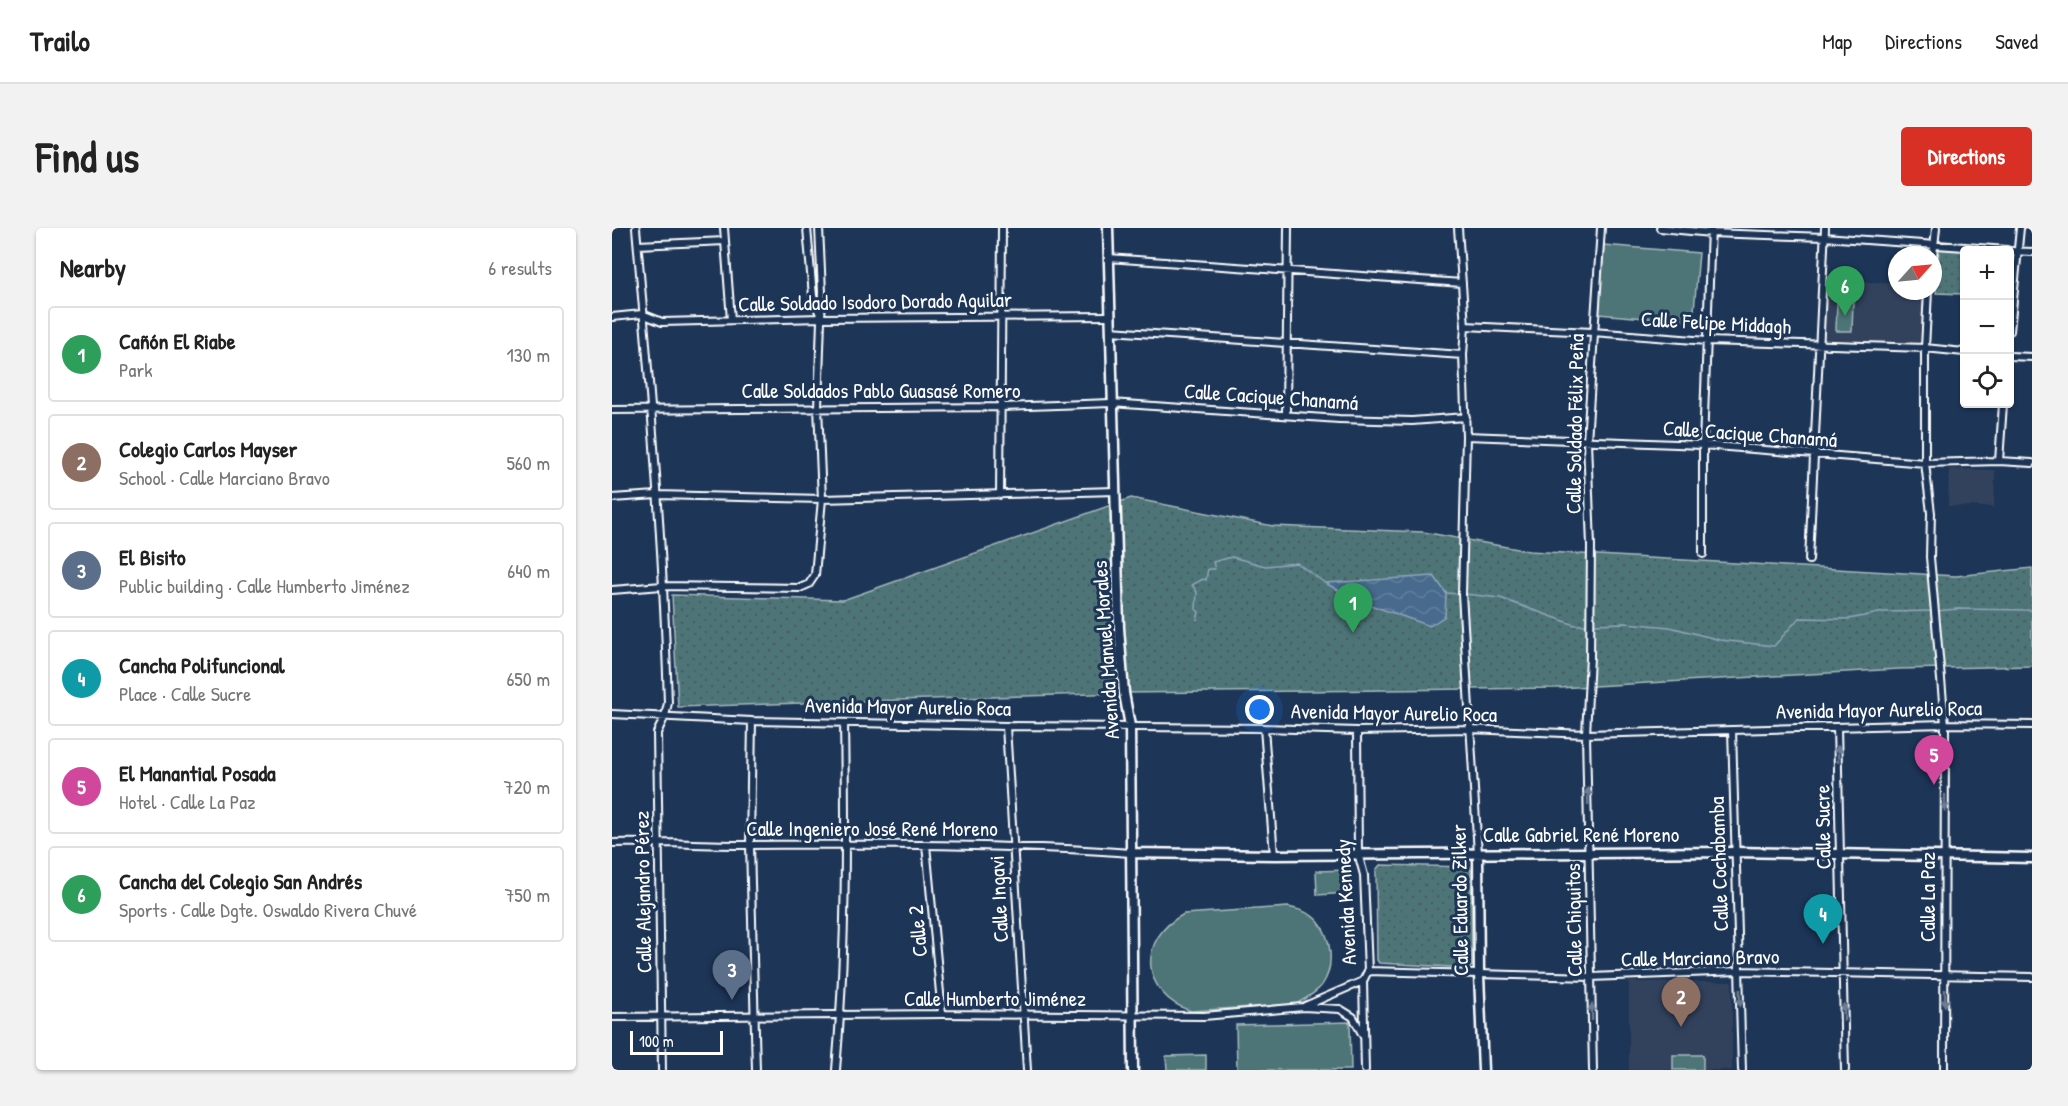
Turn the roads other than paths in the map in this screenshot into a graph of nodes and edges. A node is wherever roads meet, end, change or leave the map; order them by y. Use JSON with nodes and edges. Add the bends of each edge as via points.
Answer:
{"nodes":[{"id":1,"x":636,"y":228,"type":"edge"},
{"id":2,"x":724,"y":228,"type":"edge"},
{"id":3,"x":818,"y":228,"type":"edge"},
{"id":4,"x":1002,"y":228,"type":"edge"},
{"id":5,"x":1108,"y":228,"type":"edge"},
{"id":6,"x":1288,"y":228,"type":"edge"},
{"id":7,"x":1458,"y":228,"type":"edge"},
{"id":8,"x":1601,"y":228,"type":"edge"},
{"id":9,"x":1660,"y":228,"type":"edge"},
{"id":10,"x":1825,"y":228,"type":"edge"},
{"id":11,"x":1936,"y":228,"type":"edge"},
{"id":12,"x":2020,"y":228,"type":"edge"},
{"id":13,"x":807,"y":229,"type":"edge"},
{"id":14,"x":1711,"y":230,"type":"edge"},
{"id":15,"x":1824,"y":237,"type":"junction"},
{"id":16,"x":725,"y":241,"type":"junction"},
{"id":17,"x":638,"y":245,"type":"junction"},
{"id":18,"x":1935,"y":245,"type":"junction"},
{"id":19,"x":1960,"y":247,"type":"edge"},
{"id":20,"x":2014,"y":251,"type":"edge"},
{"id":21,"x":2018,"y":251,"type":"junction"},
{"id":22,"x":2032,"y":252,"type":"edge"},
{"id":23,"x":1108,"y":258,"type":"junction"},
{"id":24,"x":1287,"y":272,"type":"junction"},
{"id":25,"x":1462,"y":283,"type":"junction"},
{"id":26,"x":1928,"y":300,"type":"edge"},
{"id":27,"x":2013,"y":300,"type":"edge"},
{"id":28,"x":642,"y":314,"type":"junction"},
{"id":29,"x":1109,"y":316,"type":"junction"},
{"id":30,"x":612,"y":317,"type":"edge"},
{"id":31,"x":821,"y":318,"type":"junction"},
{"id":32,"x":1002,"y":318,"type":"junction"},
{"id":33,"x":731,"y":320,"type":"junction"},
{"id":34,"x":1465,"y":326,"type":"junction"},
{"id":35,"x":1110,"y":331,"type":"junction"},
{"id":36,"x":1593,"y":332,"type":"junction"},
{"id":37,"x":1707,"y":341,"type":"junction"},
{"id":38,"x":1287,"y":343,"type":"junction"},
{"id":39,"x":1820,"y":345,"type":"junction"},
{"id":40,"x":1925,"y":348,"type":"junction"},
{"id":41,"x":1960,"y":352,"type":"edge"},
{"id":42,"x":1464,"y":355,"type":"junction"},
{"id":43,"x":2014,"y":356,"type":"edge"},
{"id":44,"x":2032,"y":357,"type":"edge"},
{"id":45,"x":1111,"y":403,"type":"junction"},
{"id":46,"x":818,"y":407,"type":"junction"},
{"id":47,"x":1001,"y":407,"type":"junction"},
{"id":48,"x":2003,"y":408,"type":"edge"},
{"id":49,"x":652,"y":409,"type":"junction"},
{"id":50,"x":612,"y":410,"type":"edge"},
{"id":51,"x":1286,"y":414,"type":"junction"},
{"id":52,"x":1466,"y":417,"type":"junction"},
{"id":53,"x":1466,"y":436,"type":"junction"},
{"id":54,"x":1587,"y":441,"type":"junction"},
{"id":55,"x":1703,"y":445,"type":"junction"},
{"id":56,"x":1814,"y":455,"type":"junction"},
{"id":57,"x":1999,"y":461,"type":"junction"},
{"id":58,"x":1925,"y":463,"type":"junction"},
{"id":59,"x":2032,"y":463,"type":"edge"},
{"id":60,"x":1116,"y":491,"type":"junction"},
{"id":61,"x":657,"y":495,"type":"junction"},
{"id":62,"x":1000,"y":495,"type":"junction"},
{"id":63,"x":612,"y":498,"type":"edge"},
{"id":64,"x":822,"y":499,"type":"junction"},
{"id":65,"x":1703,"y":554,"type":"dead end"},
{"id":66,"x":1809,"y":560,"type":"dead end"},
{"id":67,"x":662,"y":586,"type":"junction"},
{"id":68,"x":612,"y":590,"type":"edge"},
{"id":69,"x":1590,"y":631,"type":"joint"},
{"id":70,"x":612,"y":714,"type":"edge"},
{"id":71,"x":665,"y":716,"type":"junction"},
{"id":72,"x":752,"y":720,"type":"junction"},
{"id":73,"x":844,"y":723,"type":"junction"},
{"id":74,"x":1945,"y":724,"type":"junction"},
{"id":75,"x":2032,"y":725,"type":"edge"},
{"id":76,"x":1006,"y":726,"type":"junction"},
{"id":77,"x":1130,"y":726,"type":"junction"},
{"id":78,"x":1837,"y":727,"type":"junction"},
{"id":79,"x":1264,"y":728,"type":"junction"},
{"id":80,"x":1470,"y":729,"type":"junction"},
{"id":81,"x":1732,"y":730,"type":"junction"},
{"id":82,"x":1358,"y":731,"type":"junction"},
{"id":83,"x":1586,"y":734,"type":"junction"},
{"id":84,"x":658,"y":842,"type":"junction"},
{"id":85,"x":612,"y":843,"type":"edge"},
{"id":86,"x":846,"y":844,"type":"junction"},
{"id":87,"x":927,"y":844,"type":"junction"},
{"id":88,"x":750,"y":845,"type":"junction"},
{"id":89,"x":1013,"y":846,"type":"junction"},
{"id":90,"x":1735,"y":852,"type":"junction"},
{"id":91,"x":1131,"y":853,"type":"junction"},
{"id":92,"x":1358,"y":853,"type":"junction"},
{"id":93,"x":1589,"y":853,"type":"junction"},
{"id":94,"x":1479,"y":854,"type":"junction"},
{"id":95,"x":1840,"y":854,"type":"junction"},
{"id":96,"x":1274,"y":855,"type":"junction"},
{"id":97,"x":1945,"y":856,"type":"junction"},
{"id":98,"x":2032,"y":858,"type":"edge"},
{"id":99,"x":1368,"y":971,"type":"junction"},
{"id":100,"x":1739,"y":972,"type":"junction"},
{"id":101,"x":1843,"y":973,"type":"junction"},
{"id":102,"x":1479,"y":975,"type":"junction"},
{"id":103,"x":1945,"y":975,"type":"junction"},
{"id":104,"x":1591,"y":976,"type":"junction"},
{"id":105,"x":2032,"y":977,"type":"edge"},
{"id":106,"x":1363,"y":981,"type":"junction"},
{"id":107,"x":1303,"y":1007,"type":"junction"},
{"id":108,"x":942,"y":1014,"type":"junction"},
{"id":109,"x":755,"y":1015,"type":"junction"},
{"id":110,"x":1023,"y":1015,"type":"junction"},
{"id":111,"x":841,"y":1016,"type":"junction"},
{"id":112,"x":612,"y":1017,"type":"edge"},
{"id":113,"x":1133,"y":1017,"type":"junction"},
{"id":114,"x":662,"y":1018,"type":"junction"},
{"id":115,"x":1364,"y":1037,"type":"junction"},
{"id":116,"x":662,"y":1070,"type":"edge"},
{"id":117,"x":756,"y":1070,"type":"edge"},
{"id":118,"x":836,"y":1070,"type":"edge"},
{"id":119,"x":1027,"y":1070,"type":"edge"},
{"id":120,"x":1133,"y":1070,"type":"edge"},
{"id":121,"x":1365,"y":1070,"type":"edge"},
{"id":122,"x":1483,"y":1070,"type":"edge"},
{"id":123,"x":1593,"y":1070,"type":"edge"},
{"id":124,"x":1742,"y":1070,"type":"edge"},
{"id":125,"x":1845,"y":1070,"type":"edge"},
{"id":126,"x":1944,"y":1070,"type":"edge"}],
"edges":[{"from":1,"to":17,"type":"street","name":"Calle Alejandro Pérez"},
{"from":2,"to":16,"type":"street"},
{"from":3,"to":13,"type":"street"},
{"from":3,"to":31,"type":"street"},
{"from":4,"to":32,"type":"street"},
{"from":5,"to":23,"type":"street","name":"Avenida Manuel Morales"},
{"from":6,"to":24,"type":"street"},
{"from":7,"to":25,"type":"street","name":"Calle Eduardo Zilker"},
{"from":8,"to":36,"type":"street","name":"Calle Soldado Félix Peña"},
{"from":9,"to":14,"type":"street"},
{"from":10,"to":15,"type":"street"},
{"from":11,"to":18,"type":"street"},
{"from":12,"to":21,"type":"street"},
{"from":13,"to":31,"type":"street","via":[[813,296]]},
{"from":14,"to":15,"type":"street"},
{"from":14,"to":37,"type":"street"},
{"from":15,"to":18,"type":"street"},
{"from":15,"to":39,"type":"street"},
{"from":16,"to":17,"type":"street"},
{"from":16,"to":33,"type":"street"},
{"from":17,"to":28,"type":"street","name":"Calle Alejandro Pérez"},
{"from":18,"to":19,"type":"street"},
{"from":20,"to":21,"type":"street"},
{"from":21,"to":22,"type":"street"},
{"from":21,"to":27,"type":"street"},
{"from":23,"to":24,"type":"street"},
{"from":23,"to":29,"type":"street","name":"Avenida Manuel Morales"},
{"from":24,"to":25,"type":"street"},
{"from":24,"to":38,"type":"street"},
{"from":25,"to":34,"type":"street","name":"Calle Eduardo Zilker"},
{"from":26,"to":40,"type":"street","name":"Calle La Paz"},
{"from":28,"to":30,"type":"street"},
{"from":28,"to":33,"type":"street","name":"Calle Soldado Isodoro Dorado Aguilar","via":[[662,322]]},
{"from":28,"to":49,"type":"street","name":"Calle Alejandro Pérez"},
{"from":29,"to":32,"type":"street","name":"Calle Soldado Isodoro Dorado Aguilar"},
{"from":29,"to":35,"type":"street","name":"Avenida Manuel Morales"},
{"from":31,"to":32,"type":"street","name":"Calle Soldado Isodoro Dorado Aguilar"},
{"from":31,"to":33,"type":"street","name":"Calle Soldado Isodoro Dorado Aguilar"},
{"from":31,"to":46,"type":"street"},
{"from":32,"to":47,"type":"street"},
{"from":34,"to":36,"type":"street","name":"Calle Felipe Middagh"},
{"from":34,"to":42,"type":"street","name":"Calle Eduardo Zilker"},
{"from":35,"to":38,"type":"street"},
{"from":35,"to":45,"type":"street","name":"Avenida Manuel Morales"},
{"from":36,"to":37,"type":"street","name":"Calle Felipe Middagh"},
{"from":36,"to":54,"type":"street","name":"Calle Soldado Félix Peña"},
{"from":37,"to":39,"type":"street","name":"Calle Felipe Middagh"},
{"from":37,"to":55,"type":"street"},
{"from":38,"to":42,"type":"street"},
{"from":38,"to":51,"type":"street"},
{"from":39,"to":40,"type":"street","name":"Calle Felipe Middagh"},
{"from":39,"to":56,"type":"street"},
{"from":40,"to":41,"type":"street","name":"Calle Felipe Middagh"},
{"from":40,"to":58,"type":"street","name":"Calle La Paz"},
{"from":42,"to":52,"type":"street","name":"Calle Eduardo Zilker"},
{"from":43,"to":44,"type":"street"},
{"from":45,"to":47,"type":"street","name":"Calle Soldados Pablo Guasasé Romero"},
{"from":45,"to":51,"type":"street","name":"Calle Cacique Chanamá"},
{"from":45,"to":60,"type":"street","name":"Avenida Manuel Morales"},
{"from":46,"to":47,"type":"street","name":"Calle Soldados Pablo Guasasé Romero"},
{"from":46,"to":49,"type":"street","name":"Calle Soldados Pablo Guasasé Romero"},
{"from":46,"to":64,"type":"street"},
{"from":47,"to":62,"type":"street"},
{"from":48,"to":57,"type":"street"},
{"from":49,"to":50,"type":"street","name":"Calle Soldados Pablo Guasasé Romero"},
{"from":49,"to":61,"type":"street","name":"Calle Alejandro Pérez"},
{"from":51,"to":52,"type":"street","name":"Calle Cacique Chanamá","via":[[1412,421]]},
{"from":52,"to":53,"type":"street","name":"Calle Eduardo Zilker"},
{"from":53,"to":54,"type":"street","name":"Calle Cacique Chanamá"},
{"from":53,"to":80,"type":"street","name":"Calle Eduardo Zilker","via":[[1462,594]]},
{"from":54,"to":55,"type":"street","name":"Calle Cacique Chanamá"},
{"from":54,"to":69,"type":"street","name":"Calle Soldado Félix Peña"},
{"from":55,"to":56,"type":"street","name":"Calle Cacique Chanamá"},
{"from":55,"to":65,"type":"street"},
{"from":56,"to":58,"type":"street","name":"Calle Cacique Chanamá"},
{"from":56,"to":66,"type":"street"},
{"from":57,"to":58,"type":"street","name":"Calle Cacique Chanamá"},
{"from":57,"to":59,"type":"street","name":"Calle Cacique Chanamá"},
{"from":58,"to":74,"type":"street","name":"Calle La Paz"},
{"from":60,"to":62,"type":"street"},
{"from":60,"to":77,"type":"street","name":"Avenida Manuel Morales","via":[[1119,628]]},
{"from":61,"to":63,"type":"street"},
{"from":61,"to":64,"type":"street"},
{"from":61,"to":67,"type":"street","name":"Calle Alejandro Pérez"},
{"from":62,"to":64,"type":"street"},
{"from":64,"to":67,"type":"street","via":[[815,575],[809,584],[800,588]]},
{"from":67,"to":68,"type":"street"},
{"from":67,"to":71,"type":"street","name":"Calle Alejandro Pérez","via":[[668,704]]},
{"from":69,"to":83,"type":"street","name":"Calle Chiquitos"},
{"from":70,"to":71,"type":"street","name":"Avenida Mayor Aurelio Roca"},
{"from":71,"to":72,"type":"street","name":"Avenida Mayor Aurelio Roca"},
{"from":71,"to":84,"type":"street","name":"Calle Alejandro Pérez","via":[[657,733]]},
{"from":72,"to":73,"type":"street","name":"Avenida Mayor Aurelio Roca"},
{"from":72,"to":88,"type":"street"},
{"from":73,"to":76,"type":"street","name":"Avenida Mayor Aurelio Roca"},
{"from":73,"to":86,"type":"street"},
{"from":74,"to":75,"type":"street","name":"Avenida Mayor Aurelio Roca"},
{"from":74,"to":78,"type":"street","name":"Avenida Mayor Aurelio Roca"},
{"from":74,"to":97,"type":"street","name":"Calle La Paz","one_way":true},
{"from":76,"to":77,"type":"street","name":"Avenida Mayor Aurelio Roca"},
{"from":76,"to":89,"type":"street","name":"Calle Ingavi"},
{"from":77,"to":79,"type":"street","name":"Avenida Mayor Aurelio Roca"},
{"from":77,"to":91,"type":"street","name":"Avenida Manuel Morales"},
{"from":78,"to":81,"type":"street","name":"Avenida Mayor Aurelio Roca"},
{"from":95,"to":78,"type":"street","name":"Calle Sucre","one_way":true},
{"from":79,"to":82,"type":"street","name":"Avenida Mayor Aurelio Roca"},
{"from":79,"to":96,"type":"street"},
{"from":80,"to":82,"type":"street","name":"Avenida Mayor Aurelio Roca"},
{"from":80,"to":83,"type":"street","name":"Avenida Mayor Aurelio Roca"},
{"from":80,"to":94,"type":"street","name":"Calle Eduardo Zilker"},
{"from":81,"to":83,"type":"street","name":"Avenida Mayor Aurelio Roca"},
{"from":81,"to":90,"type":"street","name":"Calle Cochabamba"},
{"from":82,"to":92,"type":"street","name":"Avenida Kennedy"},
{"from":93,"to":83,"type":"street","name":"Calle Chiquitos","one_way":true},
{"from":84,"to":85,"type":"street","name":"Calle Ingeniero José René Moreno"},
{"from":84,"to":88,"type":"street","name":"Calle Ingeniero José René Moreno"},
{"from":84,"to":114,"type":"street","name":"Calle Alejandro Pérez"},
{"from":86,"to":87,"type":"street","name":"Calle Ingeniero José René Moreno"},
{"from":86,"to":88,"type":"street","name":"Calle Ingeniero José René Moreno"},
{"from":86,"to":111,"type":"street"},
{"from":87,"to":89,"type":"street","name":"Calle Ingeniero José René Moreno"},
{"from":87,"to":108,"type":"street","name":"Calle 2"},
{"from":88,"to":109,"type":"street"},
{"from":89,"to":91,"type":"street","name":"Calle Ingeniero José René Moreno"},
{"from":89,"to":110,"type":"street","name":"Calle Ingavi"},
{"from":90,"to":93,"type":"street","name":"Calle Gabriel René Moreno"},
{"from":90,"to":95,"type":"street","name":"Calle Gabriel René Moreno"},
{"from":90,"to":100,"type":"street","name":"Calle Cochabamba"},
{"from":91,"to":96,"type":"street","name":"Calle Gabriel René Moreno"},
{"from":91,"to":113,"type":"street","name":"Avenida Manuel Morales"},
{"from":92,"to":94,"type":"street","name":"Calle Gabriel René Moreno"},
{"from":92,"to":96,"type":"street","name":"Calle Gabriel René Moreno"},
{"from":92,"to":99,"type":"street","name":"Avenida Kennedy","via":[[1364,875]]},
{"from":93,"to":94,"type":"street","name":"Calle Gabriel René Moreno"},
{"from":93,"to":104,"type":"street","name":"Calle Chiquitos"},
{"from":94,"to":102,"type":"street","name":"Calle Eduardo Zilker"},
{"from":95,"to":97,"type":"street","name":"Calle Gabriel René Moreno"},
{"from":95,"to":101,"type":"street","name":"Calle Sucre"},
{"from":97,"to":98,"type":"street","name":"Calle Gabriel René Moreno"},
{"from":97,"to":103,"type":"street","name":"Calle La Paz"},
{"from":99,"to":102,"type":"street","name":"Calle Marciano Bravo"},
{"from":99,"to":106,"type":"street","name":"Avenida Kennedy"},
{"from":100,"to":101,"type":"street","name":"Calle Marciano Bravo"},
{"from":100,"to":104,"type":"street","name":"Calle Marciano Bravo"},
{"from":100,"to":124,"type":"street","name":"Calle Cochabamba","one_way":true},
{"from":101,"to":103,"type":"street","name":"Calle Marciano Bravo"},
{"from":125,"to":101,"type":"street","name":"Calle Sucre","one_way":true},
{"from":102,"to":104,"type":"street","name":"Calle Marciano Bravo"},
{"from":102,"to":122,"type":"street","name":"Calle Eduardo Zilker"},
{"from":103,"to":105,"type":"street","name":"Calle Marciano Bravo"},
{"from":103,"to":126,"type":"street","name":"Calle La Paz","one_way":true},
{"from":123,"to":104,"type":"street","name":"Calle Chiquitos","one_way":true},
{"from":106,"to":107,"type":"street"},
{"from":106,"to":115,"type":"street","name":"Avenida Kennedy"},
{"from":107,"to":113,"type":"street","name":"Calle Humberto Jiménez","via":[[1204,1016]]},
{"from":107,"to":115,"type":"street","name":"Calle Humberto Jiménez","via":[[1340,1009],[1353,1017]]},
{"from":108,"to":110,"type":"street","name":"Calle Humberto Jiménez"},
{"from":108,"to":111,"type":"street","name":"Calle Humberto Jiménez"},
{"from":109,"to":111,"type":"street","name":"Calle Humberto Jiménez"},
{"from":109,"to":114,"type":"street","name":"Calle Humberto Jiménez"},
{"from":109,"to":117,"type":"street"},
{"from":110,"to":113,"type":"street","name":"Calle Humberto Jiménez"},
{"from":110,"to":119,"type":"street","name":"Calle Ingavi"},
{"from":111,"to":118,"type":"street"},
{"from":112,"to":114,"type":"street","name":"Calle Humberto Jiménez"},
{"from":113,"to":120,"type":"street","name":"Avenida Manuel Morales"},
{"from":114,"to":116,"type":"street","name":"Calle Alejandro Pérez"},
{"from":115,"to":121,"type":"street","name":"Avenida Kennedy"}]}
